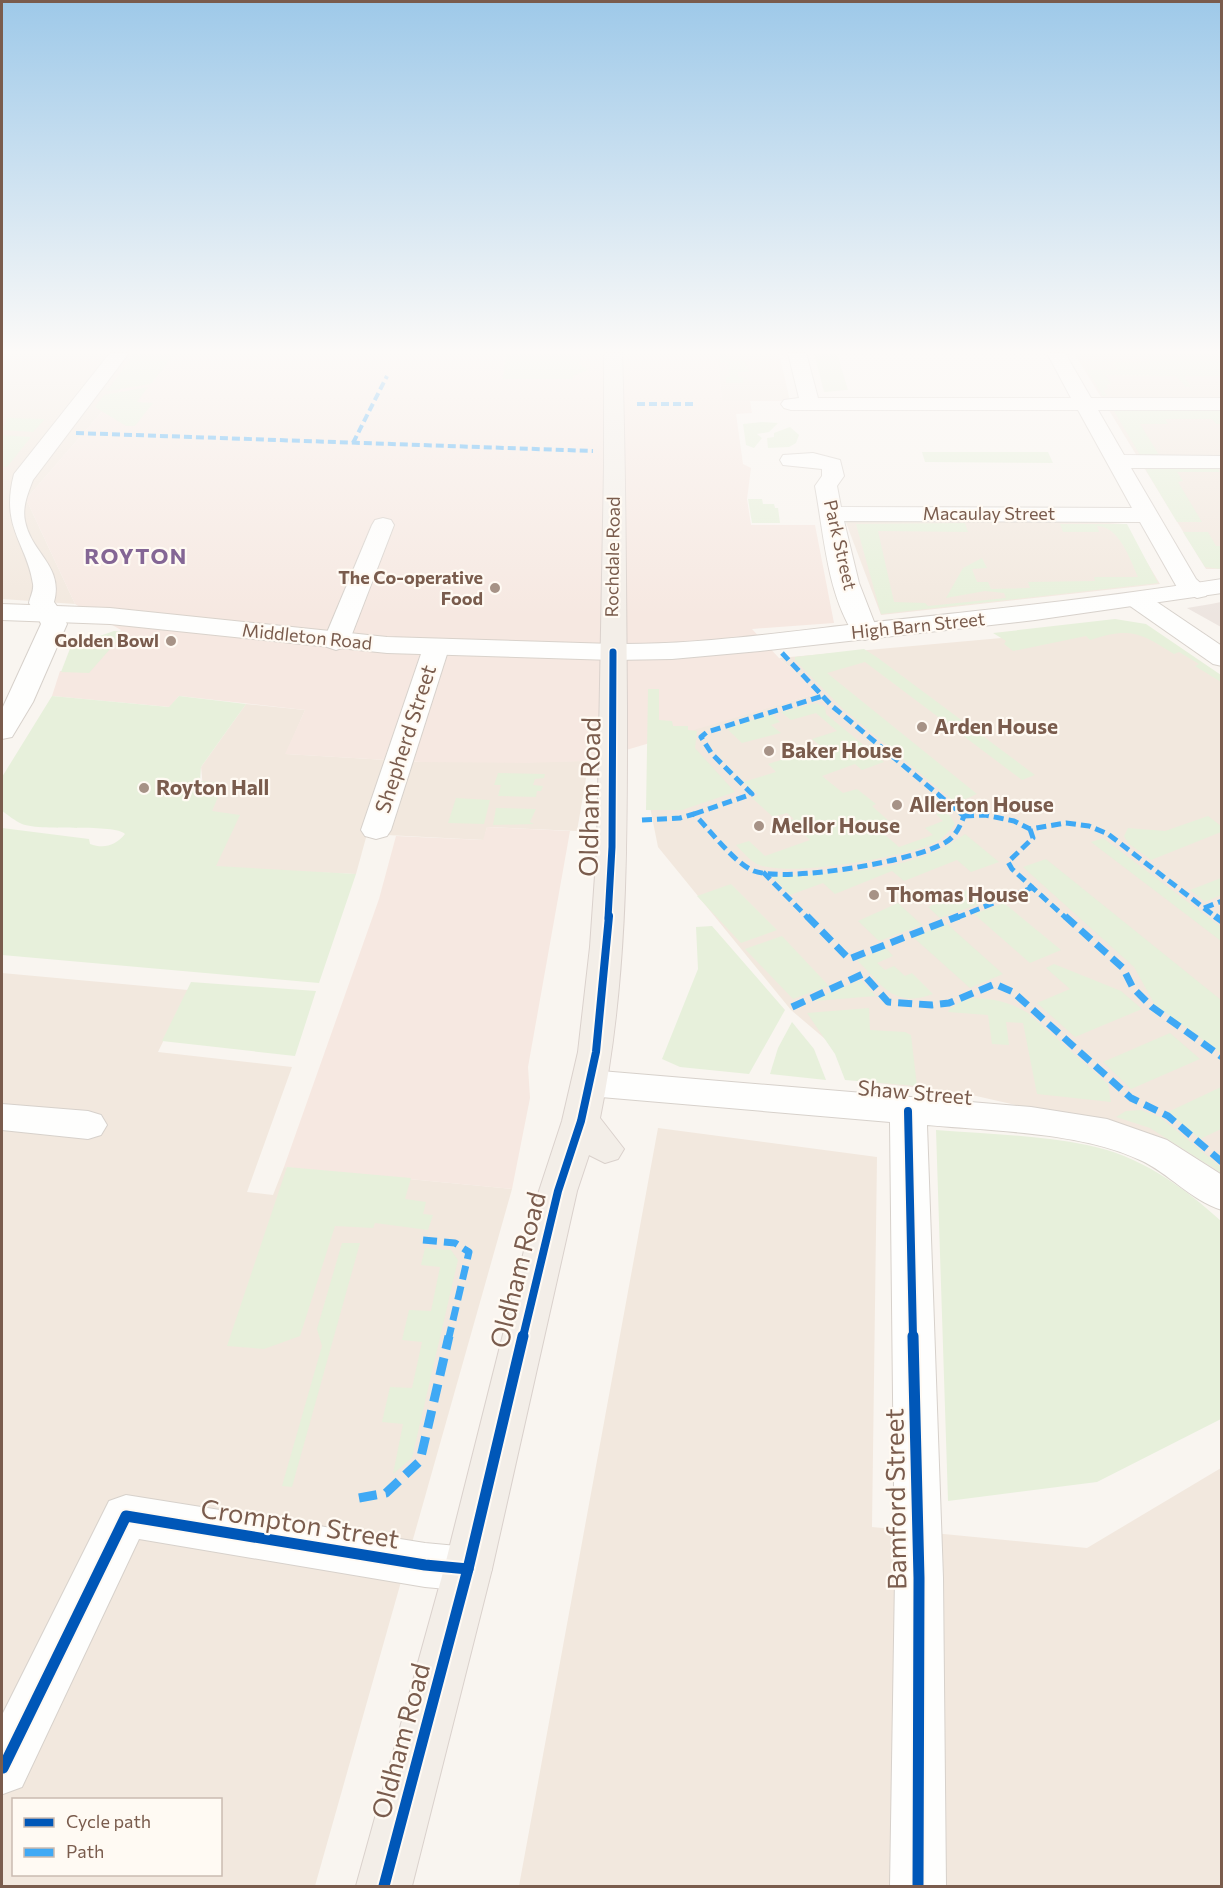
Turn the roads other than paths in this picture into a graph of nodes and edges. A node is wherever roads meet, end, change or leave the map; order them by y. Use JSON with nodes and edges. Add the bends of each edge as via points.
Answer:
{"nodes":[{"id":1,"x":51,"y":441,"type":"edge"},
{"id":2,"x":613,"y":441,"type":"edge"},
{"id":3,"x":1106,"y":441,"type":"edge"},
{"id":4,"x":791,"y":460,"type":"dead end"},
{"id":5,"x":1118,"y":461,"type":"junction"},
{"id":6,"x":1221,"y":462,"type":"edge"},
{"id":7,"x":832,"y":514,"type":"junction"},
{"id":8,"x":1146,"y":515,"type":"junction"},
{"id":9,"x":383,"y":525,"type":"dead end"},
{"id":10,"x":1221,"y":586,"type":"edge"},
{"id":11,"x":1197,"y":591,"type":"junction"},
{"id":12,"x":1139,"y":601,"type":"junction"},
{"id":13,"x":2,"y":612,"type":"edge"},
{"id":14,"x":49,"y":613,"type":"junction"},
{"id":15,"x":865,"y":632,"type":"junction"},
{"id":16,"x":336,"y":642,"type":"junction"},
{"id":17,"x":436,"y":648,"type":"junction"},
{"id":18,"x":613,"y":652,"type":"junction"},
{"id":19,"x":1221,"y":658,"type":"edge"},
{"id":20,"x":2,"y":731,"type":"edge"},
{"id":21,"x":376,"y":830,"type":"dead end"},
{"id":22,"x":908,"y":1111,"type":"junction"},
{"id":23,"x":592,"y":1118,"type":"junction"},
{"id":24,"x":4,"y":1123,"type":"edge"},
{"id":25,"x":88,"y":1125,"type":"dead end"},
{"id":26,"x":1221,"y":1195,"type":"edge"},
{"id":27,"x":468,"y":1569,"type":"junction"},
{"id":28,"x":3,"y":1768,"type":"edge"},
{"id":29,"x":384,"y":1887,"type":"edge"},
{"id":30,"x":918,"y":1887,"type":"edge"}],
"edges":[{"from":1,"to":14,"type":"street","via":[[11,495],[5,514],[13,534],[36,562],[45,584],[41,603]]},
{"from":2,"to":18,"type":"main road","name":"Rochdale Road"},
{"from":3,"to":5,"type":"street"},
{"from":4,"to":7,"type":"street","name":"Park Street","via":[[813,459],[832,465],[833,476],[826,486]]},
{"from":5,"to":6,"type":"street"},
{"from":5,"to":8,"type":"street"},
{"from":7,"to":8,"type":"street","name":"Macaulay Street"},
{"from":7,"to":15,"type":"street","name":"Park Street","via":[[858,622]]},
{"from":8,"to":11,"type":"street","via":[[1187,584]]},
{"from":9,"to":16,"type":"street"},
{"from":10,"to":11,"type":"street","name":"High Barn Street"},
{"from":11,"to":12,"type":"street","name":"High Barn Street"},
{"from":12,"to":15,"type":"street","name":"High Barn Street"},
{"from":12,"to":19,"type":"street"},
{"from":13,"to":14,"type":"street","name":"Middleton Road"},
{"from":14,"to":16,"type":"street","name":"Middleton Road","via":[[110,616]]},
{"from":14,"to":20,"type":"street","via":[[54,624]]},
{"from":15,"to":18,"type":"street","name":"High Barn Street","via":[[657,653]]},
{"from":16,"to":17,"type":"street","name":"Middleton Road"},
{"from":17,"to":18,"type":"street","name":"Middleton Road"},
{"from":17,"to":21,"type":"street","name":"Shepherd Street"},
{"from":18,"to":23,"type":"main road","name":"Oldham Road","via":[[612,847]]},
{"from":22,"to":23,"type":"street","name":"Shaw Street"},
{"from":22,"to":26,"type":"street","name":"Shaw Street","via":[[1031,1121],[1107,1133],[1154,1150]]},
{"from":22,"to":30,"type":"street","name":"Bamford Street","via":[[919,1578]]},
{"from":23,"to":27,"type":"main road","name":"Oldham Road","via":[[558,1191]]},
{"from":24,"to":25,"type":"street"},
{"from":27,"to":28,"type":"street","name":"Crompton Street","via":[[425,1566],[126,1516]]},
{"from":27,"to":29,"type":"main road","name":"Oldham Road"}]}
